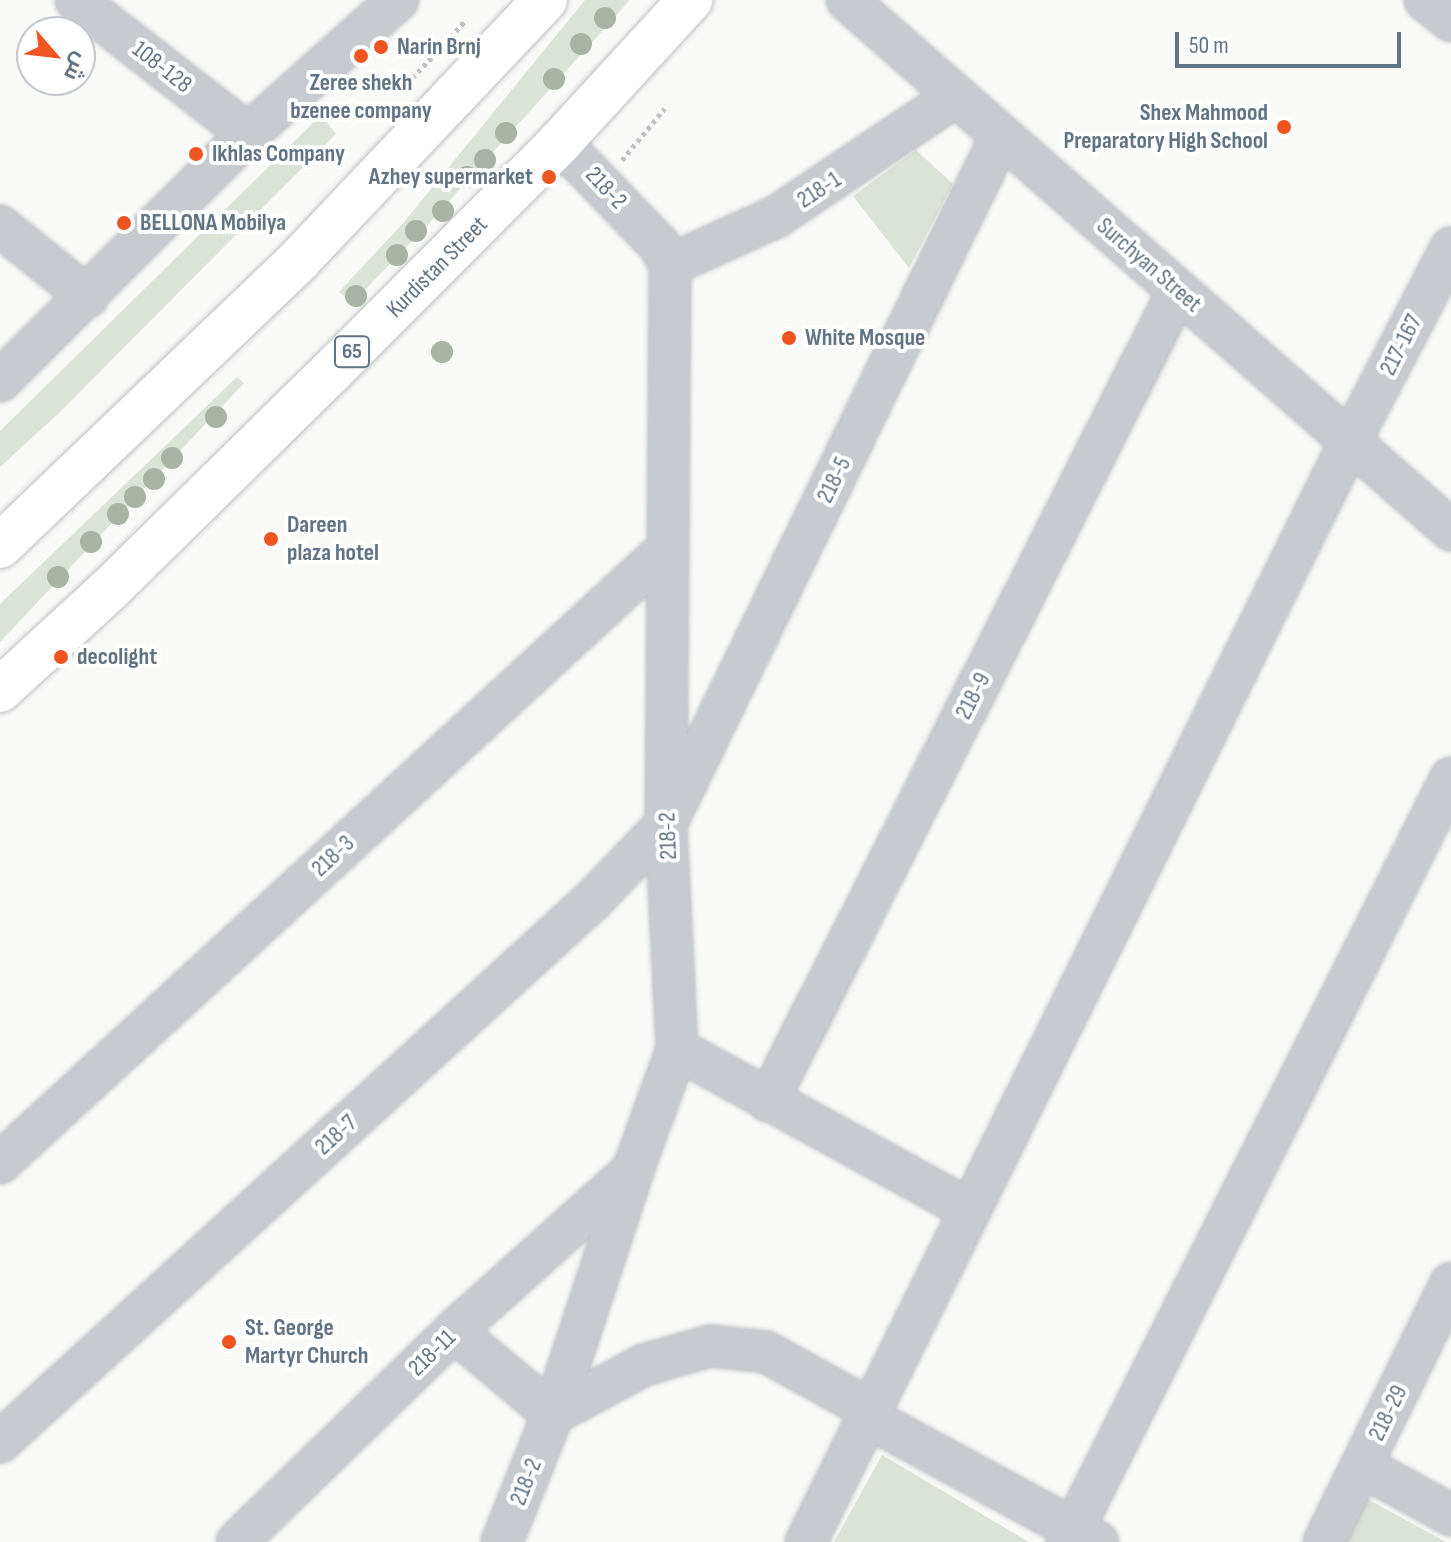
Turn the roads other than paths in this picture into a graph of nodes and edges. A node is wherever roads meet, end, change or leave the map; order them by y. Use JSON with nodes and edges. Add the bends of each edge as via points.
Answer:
{"nodes":[{"id":1,"x":76,"y":0,"type":"edge"},
{"id":2,"x":398,"y":0,"type":"edge"},
{"id":3,"x":545,"y":0,"type":"edge"},
{"id":4,"x":690,"y":0,"type":"edge"},
{"id":5,"x":847,"y":0,"type":"edge"},
{"id":6,"x":1425,"y":0,"type":"edge"},
{"id":7,"x":1451,"y":21,"type":"edge"},
{"id":8,"x":956,"y":96,"type":"junction"},
{"id":9,"x":248,"y":134,"type":"junction"},
{"id":10,"x":1001,"y":136,"type":"junction"},
{"id":11,"x":560,"y":142,"type":"junction"},
{"id":12,"x":0,"y":226,"type":"edge"},
{"id":13,"x":1451,"y":248,"type":"edge"},
{"id":14,"x":670,"y":265,"type":"junction"},
{"id":15,"x":1178,"y":291,"type":"junction"},
{"id":16,"x":88,"y":297,"type":"junction"},
{"id":17,"x":0,"y":381,"type":"edge"},
{"id":18,"x":1350,"y":442,"type":"junction"},
{"id":19,"x":1451,"y":530,"type":"edge"},
{"id":20,"x":4,"y":533,"type":"edge"},
{"id":21,"x":667,"y":549,"type":"junction"},
{"id":22,"x":0,"y":690,"type":"edge"},
{"id":23,"x":1451,"y":778,"type":"edge"},
{"id":24,"x":666,"y":824,"type":"junction"},
{"id":25,"x":677,"y":1049,"type":"junction"},
{"id":26,"x":768,"y":1101,"type":"junction"},
{"id":27,"x":0,"y":1163,"type":"edge"},
{"id":28,"x":633,"y":1170,"type":"junction"},
{"id":29,"x":970,"y":1210,"type":"junction"},
{"id":30,"x":1451,"y":1283,"type":"edge"},
{"id":31,"x":454,"y":1331,"type":"junction"},
{"id":32,"x":553,"y":1414,"type":"junction"},
{"id":33,"x":871,"y":1414,"type":"junction"},
{"id":34,"x":0,"y":1442,"type":"edge"},
{"id":35,"x":1362,"y":1466,"type":"junction"},
{"id":36,"x":1451,"y":1515,"type":"edge"},
{"id":37,"x":1079,"y":1538,"type":"edge"},
{"id":38,"x":237,"y":1542,"type":"edge"},
{"id":39,"x":502,"y":1542,"type":"edge"},
{"id":40,"x":806,"y":1542,"type":"edge"},
{"id":41,"x":1324,"y":1542,"type":"edge"}],
"edges":[{"from":1,"to":9,"type":"street","name":"108-128"},
{"from":2,"to":9,"type":"street"},
{"from":3,"to":20,"type":"highway","via":[[299,260]]},
{"from":4,"to":11,"type":"highway","name":"Kurdistan Street","number":"65"},
{"from":5,"to":8,"type":"street","name":"Surchyan Street"},
{"from":6,"to":7,"type":"street"},
{"from":8,"to":10,"type":"street","name":"Surchyan Street"},
{"from":8,"to":14,"type":"street","name":"218-1","via":[[776,217]]},
{"from":9,"to":16,"type":"street"},
{"from":10,"to":15,"type":"street","name":"Surchyan Street"},
{"from":10,"to":24,"type":"street","name":"218-5"},
{"from":11,"to":14,"type":"street","name":"218-2","via":[[659,245]]},
{"from":11,"to":22,"type":"highway","name":"Kurdistan Street","number":"65","via":[[132,568]]},
{"from":12,"to":16,"type":"street"},
{"from":13,"to":18,"type":"street","name":"217-167"},
{"from":14,"to":21,"type":"street","name":"218-2"},
{"from":15,"to":18,"type":"street","name":"Surchyan Street"},
{"from":15,"to":26,"type":"street","name":"218-9"},
{"from":16,"to":17,"type":"street"},
{"from":18,"to":19,"type":"street","name":"Surchyan Street"},
{"from":18,"to":29,"type":"street","name":"217-167"},
{"from":21,"to":24,"type":"street","name":"218-2"},
{"from":21,"to":27,"type":"street","name":"218-3"},
{"from":23,"to":37,"type":"street"},
{"from":24,"to":25,"type":"street","name":"218-2"},
{"from":24,"to":34,"type":"street","name":"218-7","via":[[594,899]]},
{"from":25,"to":26,"type":"street"},
{"from":25,"to":28,"type":"street","name":"218-2"},
{"from":26,"to":29,"type":"street"},
{"from":28,"to":31,"type":"street","name":"218-11"},
{"from":28,"to":32,"type":"street","name":"218-2"},
{"from":29,"to":33,"type":"street","name":"217-167"},
{"from":30,"to":35,"type":"street","name":"218-29"},
{"from":31,"to":32,"type":"street"},
{"from":31,"to":38,"type":"street","name":"218-11"},
{"from":32,"to":33,"type":"street","via":[[644,1365],[710,1346],[766,1352]]},
{"from":32,"to":39,"type":"street","name":"218-2"},
{"from":33,"to":37,"type":"street"},
{"from":33,"to":40,"type":"street","name":"217-167"},
{"from":35,"to":36,"type":"street"},
{"from":35,"to":41,"type":"street","name":"218-29"}]}
